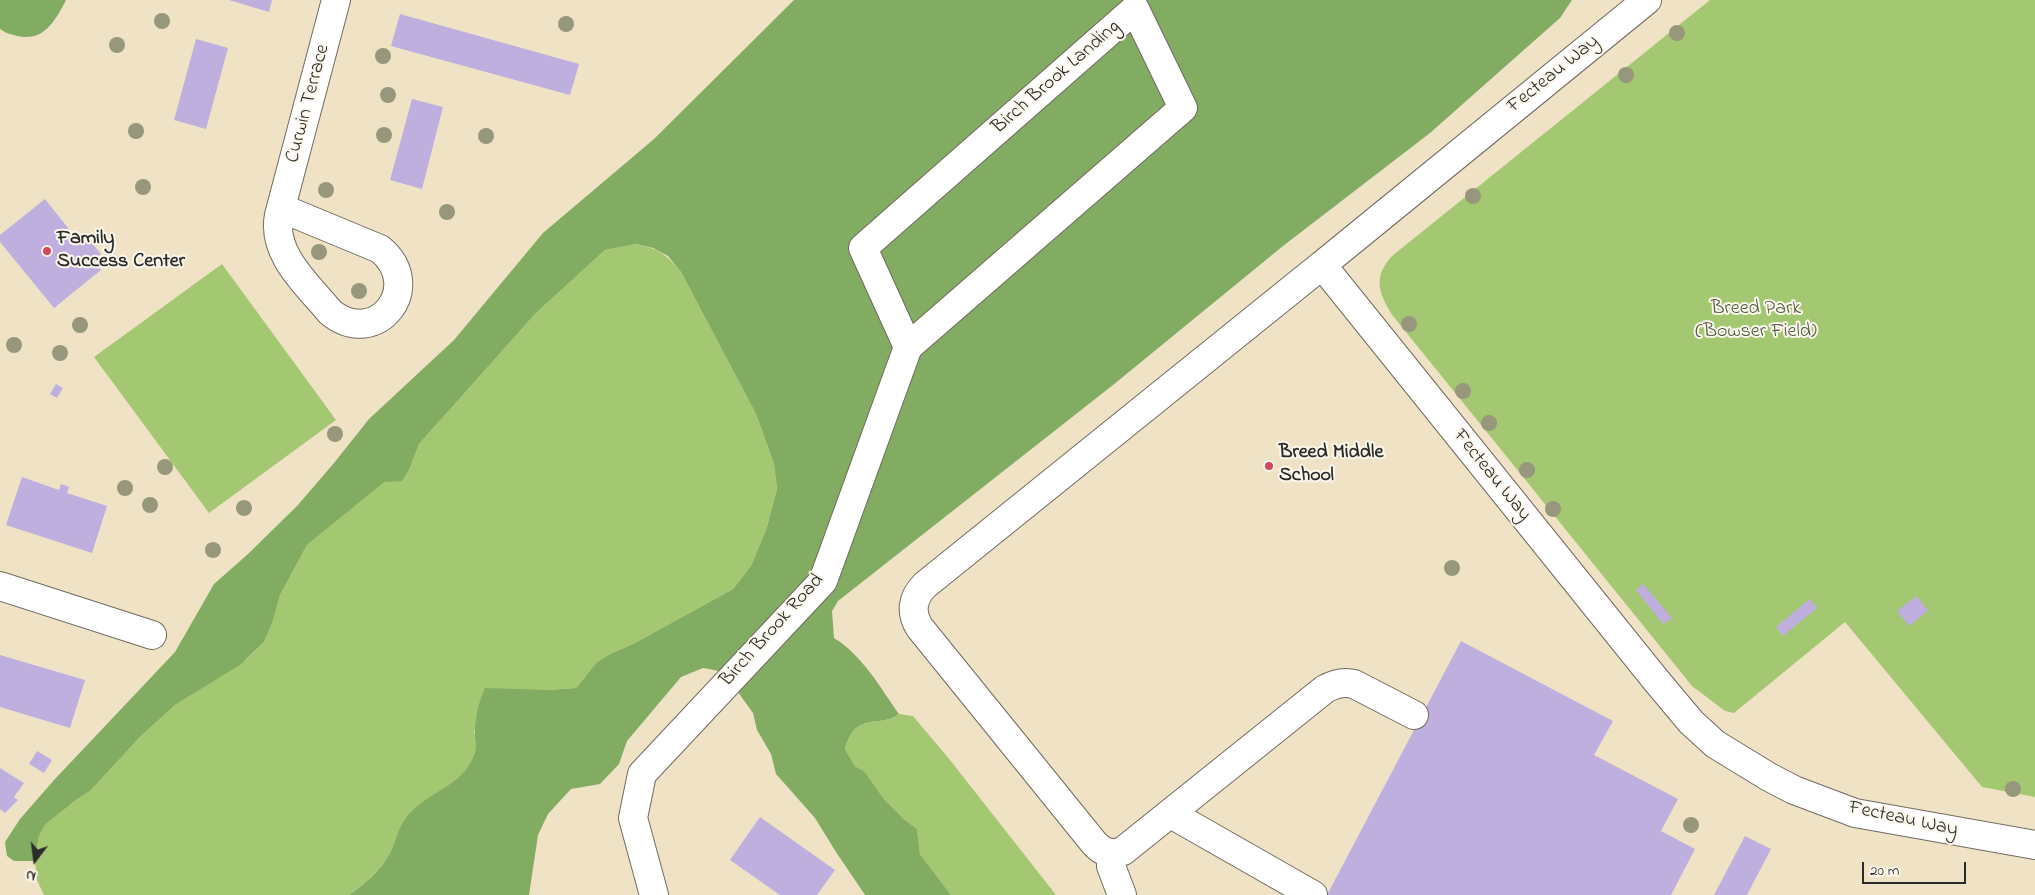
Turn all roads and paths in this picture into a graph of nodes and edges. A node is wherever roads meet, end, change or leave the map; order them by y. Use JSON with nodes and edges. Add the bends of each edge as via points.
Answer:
{"nodes":[{"id":1,"x":336,"y":0,"type":"edge"},
{"id":2,"x":1647,"y":0,"type":"edge"},
{"id":3,"x":281,"y":208,"type":"junction"},
{"id":4,"x":1322,"y":264,"type":"junction"},
{"id":5,"x":908,"y":348,"type":"junction"},
{"id":6,"x":0,"y":586,"type":"edge"},
{"id":7,"x":152,"y":634,"type":"dead end"},
{"id":8,"x":1414,"y":715,"type":"dead end"},
{"id":9,"x":1171,"y":814,"type":"junction"},
{"id":10,"x":2035,"y":845,"type":"edge"},
{"id":11,"x":1111,"y":853,"type":"junction"},
{"id":12,"x":654,"y":895,"type":"edge"},
{"id":13,"x":1122,"y":895,"type":"edge"},
{"id":14,"x":1313,"y":895,"type":"edge"}],
"edges":[{"from":1,"to":3,"type":"street","name":"Curwin Terrace"},
{"from":2,"to":4,"type":"street","name":"Fecteau Way"},
{"from":3,"to":3,"type":"street","name":"Curwin Terrace","via":[[278,229],[282,249],[330,312],[344,322],[360,324],[384,315],[395,302],[399,286],[396,269],[387,254]]},
{"from":4,"to":10,"type":"street","name":"Fecteau Way","via":[[1654,679],[1714,744],[1794,790],[1855,813]]},
{"from":4,"to":11,"type":"street","via":[[925,584],[914,602],[915,619],[920,628],[1094,843]]},
{"from":5,"to":5,"type":"street","name":"Birch Brook Landing","via":[[1183,108],[1136,9],[863,248]]},
{"from":5,"to":12,"type":"street","name":"Birch Brook Road","via":[[823,581],[642,774],[633,818]]},
{"from":6,"to":7,"type":"street"},
{"from":8,"to":9,"type":"street","via":[[1354,684],[1334,684]]},
{"from":9,"to":11,"type":"street","via":[[1123,851]]},
{"from":9,"to":14,"type":"street"},
{"from":11,"to":13,"type":"street","via":[[1111,866]]}]}
